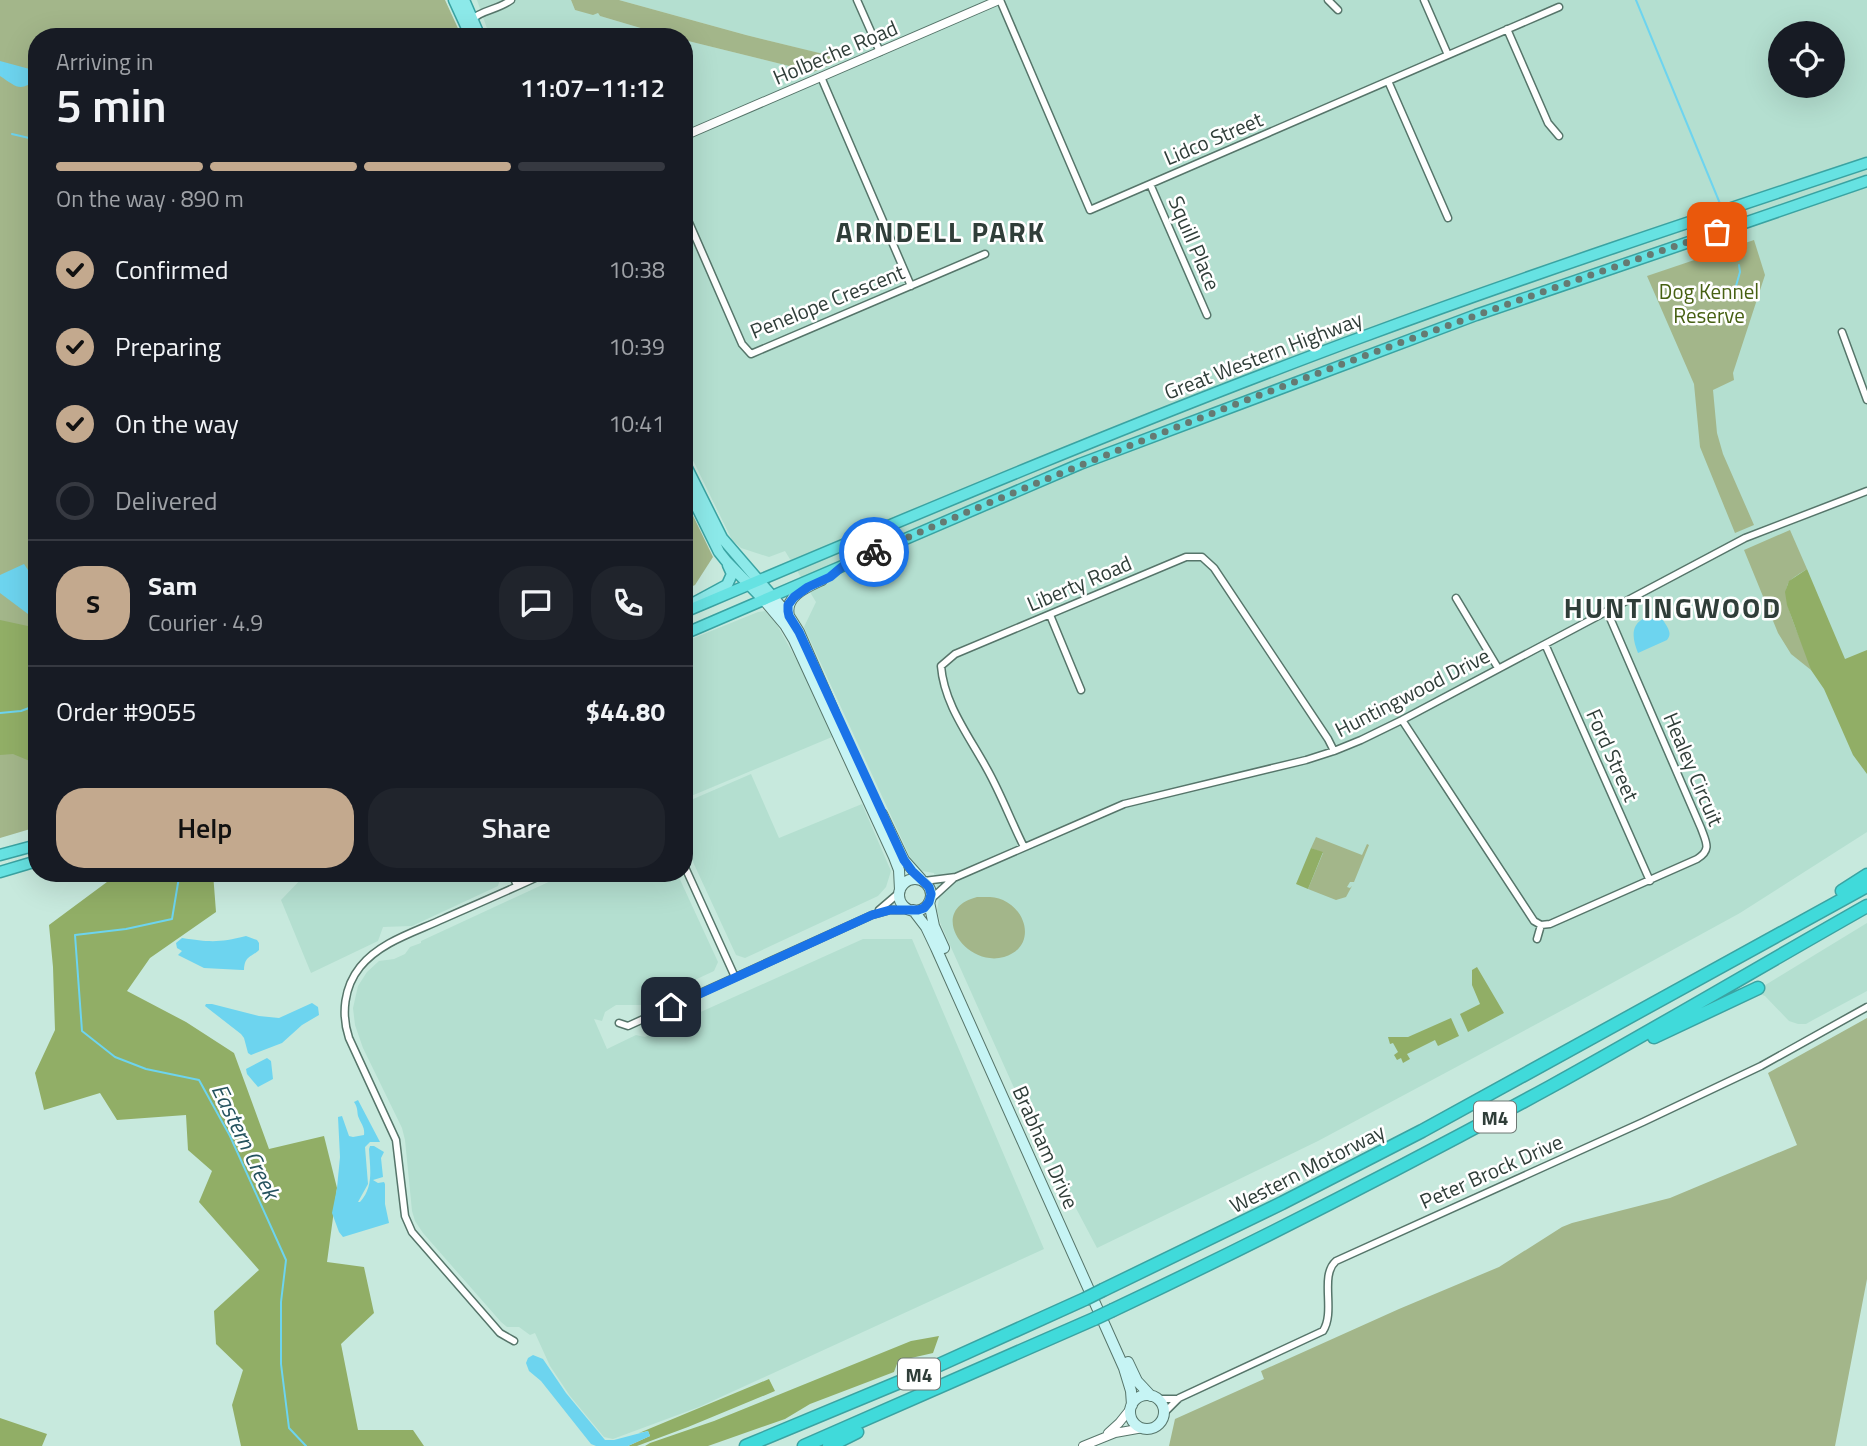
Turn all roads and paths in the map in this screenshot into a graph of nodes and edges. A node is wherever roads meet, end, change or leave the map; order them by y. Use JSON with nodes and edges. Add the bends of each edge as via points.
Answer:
{"nodes":[{"id":1,"x":454,"y":0,"type":"edge"},
{"id":2,"x":464,"y":0,"type":"edge"},
{"id":3,"x":511,"y":0,"type":"edge"},
{"id":4,"x":857,"y":0,"type":"edge"},
{"id":5,"x":999,"y":0,"type":"edge"},
{"id":6,"x":1328,"y":0,"type":"edge"},
{"id":7,"x":1424,"y":0,"type":"edge"},
{"id":8,"x":1559,"y":7,"type":"dead end"},
{"id":9,"x":1338,"y":10,"type":"dead end"},
{"id":10,"x":489,"y":11,"type":"junction"},
{"id":11,"x":476,"y":16,"type":"junction"},
{"id":12,"x":471,"y":28,"type":"edge"},
{"id":13,"x":475,"y":28,"type":"edge"},
{"id":14,"x":477,"y":28,"type":"edge"},
{"id":15,"x":1507,"y":29,"type":"junction"},
{"id":16,"x":880,"y":52,"type":"junction"},
{"id":17,"x":1448,"y":55,"type":"junction"},
{"id":18,"x":821,"y":77,"type":"junction"},
{"id":19,"x":1388,"y":81,"type":"junction"},
{"id":20,"x":693,"y":132,"type":"edge"},
{"id":21,"x":1559,"y":136,"type":"dead end"},
{"id":22,"x":1867,"y":163,"type":"edge"},
{"id":23,"x":1867,"y":181,"type":"edge"},
{"id":24,"x":1150,"y":184,"type":"junction"},
{"id":25,"x":1448,"y":218,"type":"dead end"},
{"id":26,"x":693,"y":232,"type":"edge"},
{"id":27,"x":985,"y":254,"type":"dead end"},
{"id":28,"x":911,"y":286,"type":"junction"},
{"id":29,"x":1424,"y":314,"type":"junction"},
{"id":30,"x":1207,"y":315,"type":"dead end"},
{"id":31,"x":1430,"y":332,"type":"junction"},
{"id":32,"x":1842,"y":332,"type":"dead end"},
{"id":33,"x":1867,"y":400,"type":"edge"},
{"id":34,"x":693,"y":480,"type":"edge"},
{"id":35,"x":1867,"y":491,"type":"edge"},
{"id":36,"x":693,"y":500,"type":"edge"},
{"id":37,"x":727,"y":562,"type":"junction"},
{"id":38,"x":843,"y":566,"type":"junction"},
{"id":39,"x":753,"y":582,"type":"junction"},
{"id":40,"x":768,"y":598,"type":"junction"},
{"id":41,"x":1456,"y":598,"type":"dead end"},
{"id":42,"x":693,"y":605,"type":"edge"},
{"id":43,"x":693,"y":606,"type":"edge"},
{"id":44,"x":1607,"y":611,"type":"junction"},
{"id":45,"x":1050,"y":615,"type":"junction"},
{"id":46,"x":789,"y":616,"type":"junction"},
{"id":47,"x":693,"y":630,"type":"edge"},
{"id":48,"x":1545,"y":644,"type":"junction"},
{"id":49,"x":1498,"y":668,"type":"junction"},
{"id":50,"x":1082,"y":690,"type":"dead end"},
{"id":51,"x":1402,"y":720,"type":"junction"},
{"id":52,"x":1334,"y":751,"type":"junction"},
{"id":53,"x":28,"y":847,"type":"edge"},
{"id":54,"x":1024,"y":847,"type":"junction"},
{"id":55,"x":0,"y":855,"type":"edge"},
{"id":56,"x":28,"y":864,"type":"edge"},
{"id":57,"x":0,"y":872,"type":"edge"},
{"id":58,"x":1867,"y":875,"type":"edge"},
{"id":59,"x":956,"y":877,"type":"junction"},
{"id":60,"x":922,"y":880,"type":"junction"},
{"id":61,"x":1650,"y":880,"type":"junction"},
{"id":62,"x":515,"y":882,"type":"edge"},
{"id":63,"x":526,"y":882,"type":"edge"},
{"id":64,"x":692,"y":882,"type":"edge"},
{"id":65,"x":517,"y":886,"type":"junction"},
{"id":66,"x":1867,"y":886,"type":"edge"},
{"id":67,"x":900,"y":891,"type":"junction"},
{"id":68,"x":930,"y":901,"type":"junction"},
{"id":69,"x":1867,"y":906,"type":"edge"},
{"id":70,"x":912,"y":910,"type":"junction"},
{"id":71,"x":872,"y":915,"type":"junction"},
{"id":72,"x":1801,"y":922,"type":"junction"},
{"id":73,"x":1541,"y":925,"type":"junction"},
{"id":74,"x":1537,"y":939,"type":"dead end"},
{"id":75,"x":735,"y":977,"type":"junction"},
{"id":76,"x":1758,"y":988,"type":"dead end"},
{"id":77,"x":1867,"y":1007,"type":"edge"},
{"id":78,"x":619,"y":1023,"type":"dead end"},
{"id":79,"x":1552,"y":1085,"type":"junction"},
{"id":80,"x":514,"y":1341,"type":"dead end"},
{"id":81,"x":1154,"y":1397,"type":"junction"},
{"id":82,"x":1180,"y":1398,"type":"junction"},
{"id":83,"x":1132,"y":1407,"type":"junction"},
{"id":84,"x":884,"y":1412,"type":"junction"},
{"id":85,"x":1164,"y":1413,"type":"junction"},
{"id":86,"x":1143,"y":1428,"type":"junction"},
{"id":87,"x":1100,"y":1439,"type":"junction"},
{"id":88,"x":746,"y":1446,"type":"edge"},
{"id":89,"x":804,"y":1446,"type":"edge"},
{"id":90,"x":829,"y":1446,"type":"edge"},
{"id":91,"x":1083,"y":1446,"type":"edge"}],
"edges":[{"from":1,"to":12,"type":"main road"},
{"from":2,"to":11,"type":"main road"},
{"from":3,"to":10,"type":"street"},
{"from":4,"to":16,"type":"street"},
{"from":5,"to":16,"type":"street","name":"Holbeche Road"},
{"from":5,"to":24,"type":"street","name":"Lidco Street","via":[[1090,210]]},
{"from":6,"to":9,"type":"street"},
{"from":7,"to":17,"type":"street"},
{"from":8,"to":15,"type":"street","name":"Lidco Street"},
{"from":10,"to":11,"type":"street"},
{"from":10,"to":14,"type":"street"},
{"from":11,"to":13,"type":"main road"},
{"from":15,"to":17,"type":"street","name":"Lidco Street"},
{"from":15,"to":21,"type":"street","via":[[1548,123]]},
{"from":16,"to":18,"type":"street","name":"Holbeche Road"},
{"from":17,"to":19,"type":"street","name":"Lidco Street"},
{"from":18,"to":20,"type":"street","name":"Holbeche Road"},
{"from":18,"to":28,"type":"street"},
{"from":19,"to":24,"type":"street","name":"Lidco Street"},
{"from":19,"to":25,"type":"street"},
{"from":22,"to":29,"type":"highway","name":"Great Western Highway"},
{"from":23,"to":31,"type":"highway","name":"Great Western Highway"},
{"from":24,"to":30,"type":"street","name":"Squill Place"},
{"from":26,"to":28,"type":"street","name":"Penelope Crescent","via":[[742,344],[751,354]]},
{"from":27,"to":28,"type":"street","name":"Penelope Crescent"},
{"from":29,"to":31,"type":"highway"},
{"from":29,"to":39,"type":"highway","name":"Great Western Highway","via":[[1066,452]]},
{"from":31,"to":38,"type":"highway","name":"Great Western Highway","via":[[1080,464]]},
{"from":32,"to":33,"type":"street"},
{"from":34,"to":39,"type":"main road","via":[[722,538]]},
{"from":35,"to":44,"type":"street","name":"Huntingwood Drive","via":[[1745,538]]},
{"from":36,"to":37,"type":"main road"},
{"from":37,"to":39,"type":"main road"},
{"from":37,"to":42,"type":"main road","via":[[732,574],[727,584]]},
{"from":38,"to":40,"type":"highway","name":"Great Western Highway"},
{"from":38,"to":46,"type":"main road","via":[[797,594],[788,605]]},
{"from":39,"to":40,"type":"main road"},
{"from":39,"to":43,"type":"highway","name":"Great Western Highway"},
{"from":40,"to":46,"type":"main road"},
{"from":40,"to":47,"type":"highway","name":"Great Western Highway"},
{"from":40,"to":67,"type":"main road","via":[[794,640],[894,857]]},
{"from":41,"to":49,"type":"street"},
{"from":44,"to":48,"type":"street","name":"Huntingwood Drive"},
{"from":44,"to":61,"type":"street","name":"Healey Circuit","via":[[1706,845],[1704,855]]},
{"from":45,"to":50,"type":"street"},
{"from":45,"to":52,"type":"street","name":"Liberty Road","via":[[1181,559],[1202,557],[1214,568]]},
{"from":45,"to":54,"type":"street","name":"Liberty Road","via":[[955,654],[941,666],[958,717]]},
{"from":46,"to":60,"type":"main road","via":[[904,860]]},
{"from":48,"to":49,"type":"street","name":"Huntingwood Drive"},
{"from":48,"to":61,"type":"street","name":"Ford Street"},
{"from":49,"to":51,"type":"street","name":"Huntingwood Drive"},
{"from":51,"to":52,"type":"street","name":"Huntingwood Drive"},
{"from":51,"to":73,"type":"street","via":[[1534,921]]},
{"from":52,"to":54,"type":"street","name":"Huntingwood Drive","via":[[1132,801]]},
{"from":53,"to":55,"type":"highway"},
{"from":54,"to":59,"type":"street","name":"Huntingwood Drive"},
{"from":56,"to":57,"type":"highway"},
{"from":58,"to":72,"type":"highway","via":[[1802,915]]},
{"from":59,"to":60,"type":"street","name":"Huntingwood Drive"},
{"from":59,"to":68,"type":"street","name":"Huntingwood Drive"},
{"from":60,"to":67,"type":"main road","via":[[908,880]]},
{"from":60,"to":68,"type":"main road","via":[[930,889]]},
{"from":61,"to":73,"type":"street","name":"Healey Circuit"},
{"from":62,"to":65,"type":"street"},
{"from":63,"to":65,"type":"street"},
{"from":64,"to":75,"type":"street"},
{"from":65,"to":80,"type":"street","via":[[394,942],[367,960],[351,983],[345,1015],[349,1038],[396,1140],[408,1225],[500,1333]]},
{"from":66,"to":72,"type":"highway","name":"Western Motorway","number":"M4"},
{"from":67,"to":70,"type":"main road","via":[[902,903]]},
{"from":67,"to":71,"type":"street"},
{"from":68,"to":70,"type":"main road","via":[[922,909]]},
{"from":68,"to":81,"type":"main road","name":"Brabham Drive","via":[[934,926],[1120,1344],[1137,1381]]},
{"from":69,"to":79,"type":"highway","name":"Western Motorway","number":"M4"},
{"from":70,"to":71,"type":"street"},
{"from":70,"to":83,"type":"main road","name":"Brabham Drive","via":[[936,948],[1118,1355]]},
{"from":71,"to":75,"type":"street"},
{"from":72,"to":88,"type":"highway","name":"Western Motorway","number":"M4","bridge":true,"via":[[1410,1138],[1238,1225],[919,1374]]},
{"from":73,"to":74,"type":"street"},
{"from":75,"to":78,"type":"street","via":[[628,1027]]},
{"from":76,"to":79,"type":"highway"},
{"from":77,"to":82,"type":"street","name":"Peter Brock Drive","via":[[1750,1071],[1336,1261],[1330,1269],[1329,1313],[1323,1331]]},
{"from":79,"to":84,"type":"highway","name":"Western Motorway","number":"M4","bridge":true,"via":[[1218,1260]]},
{"from":81,"to":82,"type":"street","name":"Peter Brock Drive"},
{"from":81,"to":83,"type":"main road","via":[[1138,1398]]},
{"from":81,"to":85,"type":"main road"},
{"from":82,"to":85,"type":"street","name":"Peter Brock Drive"},
{"from":83,"to":86,"type":"main road","via":[[1133,1420]]},
{"from":83,"to":87,"type":"street"},
{"from":84,"to":89,"type":"highway","name":"Western Motorway","number":"M4"},
{"from":84,"to":90,"type":"highway","via":[[880,1420]]},
{"from":85,"to":86,"type":"main road","via":[[1157,1425]]},
{"from":86,"to":87,"type":"street"},
{"from":87,"to":91,"type":"street"}]}
